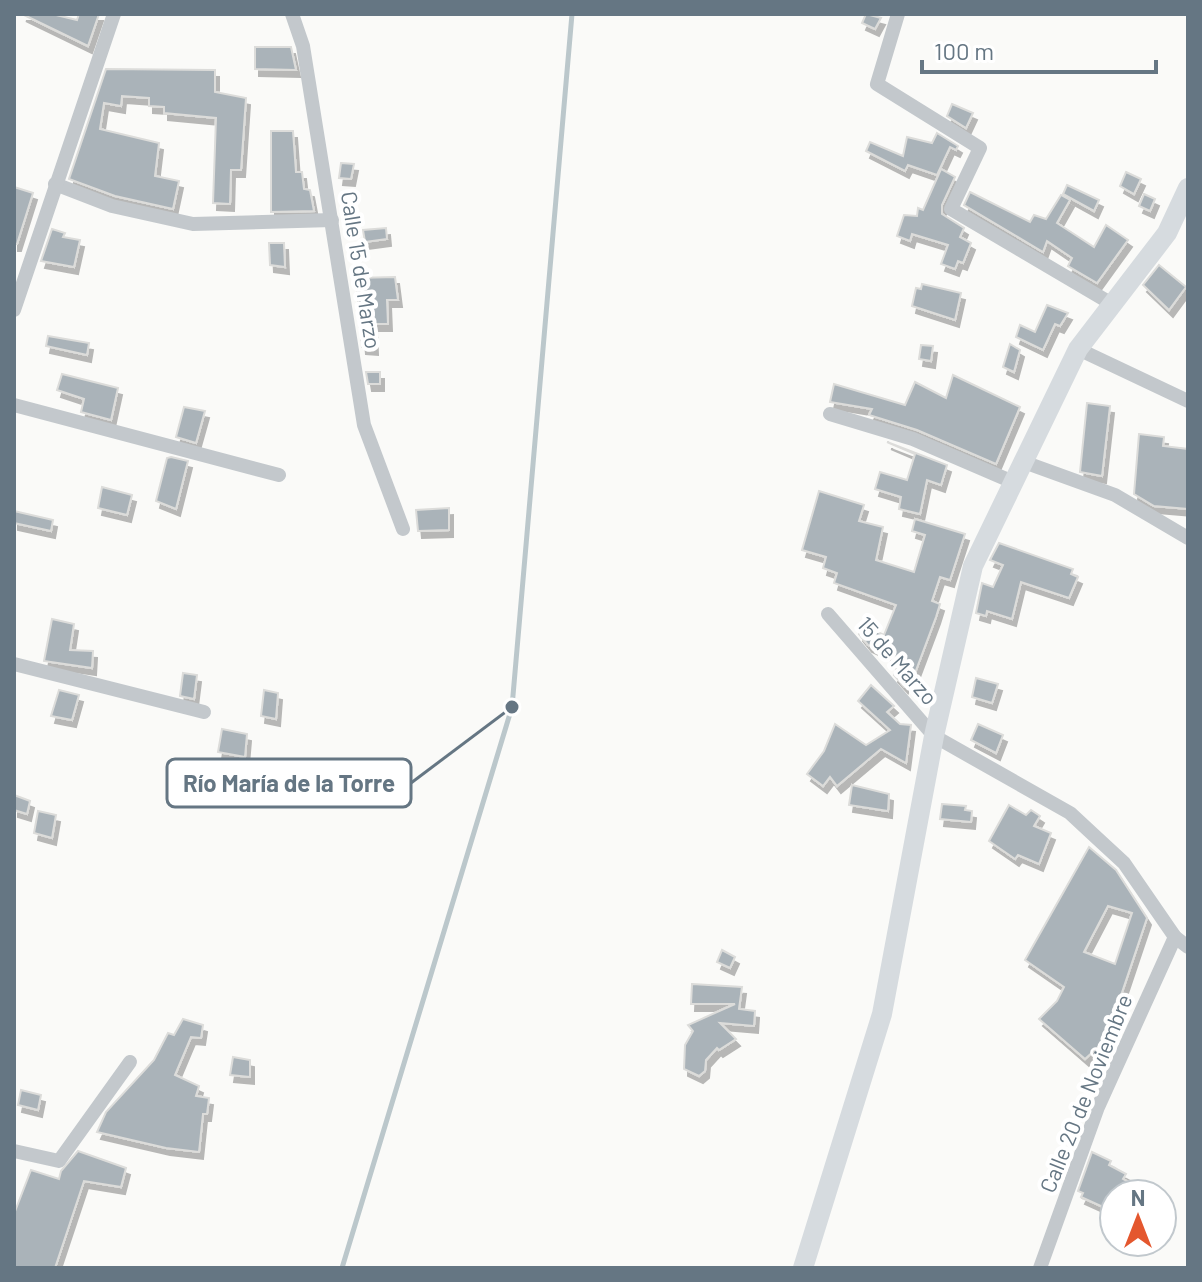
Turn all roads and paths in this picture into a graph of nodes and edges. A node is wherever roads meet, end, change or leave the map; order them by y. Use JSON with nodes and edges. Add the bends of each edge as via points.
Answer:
{"nodes":[{"id":1,"x":114,"y":14,"type":"edge"},
{"id":2,"x":292,"y":14,"type":"edge"},
{"id":3,"x":898,"y":14,"type":"edge"},
{"id":4,"x":55,"y":184,"type":"junction"},
{"id":5,"x":1188,"y":188,"type":"edge"},
{"id":6,"x":332,"y":220,"type":"junction"},
{"id":7,"x":1112,"y":304,"type":"junction"},
{"id":8,"x":14,"y":310,"type":"edge"},
{"id":9,"x":1078,"y":349,"type":"junction"},
{"id":10,"x":1188,"y":401,"type":"edge"},
{"id":11,"x":14,"y":405,"type":"edge"},
{"id":12,"x":830,"y":414,"type":"dead end"},
{"id":13,"x":1021,"y":461,"type":"junction"},
{"id":14,"x":279,"y":475,"type":"dead end"},
{"id":15,"x":1013,"y":482,"type":"junction"},
{"id":16,"x":403,"y":529,"type":"dead end"},
{"id":17,"x":1188,"y":538,"type":"edge"},
{"id":18,"x":828,"y":614,"type":"dead end"},
{"id":19,"x":14,"y":664,"type":"edge"},
{"id":20,"x":204,"y":712,"type":"dead end"},
{"id":21,"x":934,"y":736,"type":"junction"},
{"id":22,"x":1175,"y":937,"type":"junction"},
{"id":23,"x":1188,"y":947,"type":"edge"},
{"id":24,"x":130,"y":1062,"type":"dead end"},
{"id":25,"x":14,"y":1151,"type":"edge"},
{"id":26,"x":803,"y":1268,"type":"edge"},
{"id":27,"x":1040,"y":1268,"type":"edge"}],
"edges":[{"from":1,"to":4,"type":"street"},
{"from":2,"to":6,"type":"street","name":"Calle 15 de Marzo","via":[[303,46]]},
{"from":3,"to":7,"type":"street","via":[[877,84],[980,148],[951,209]]},
{"from":4,"to":6,"type":"street","via":[[112,206],[193,224]]},
{"from":4,"to":8,"type":"street"},
{"from":5,"to":7,"type":"main road","via":[[1167,233]]},
{"from":6,"to":16,"type":"street","name":"Calle 15 de Marzo","via":[[364,425]]},
{"from":7,"to":9,"type":"main road"},
{"from":9,"to":10,"type":"street"},
{"from":9,"to":13,"type":"main road"},
{"from":11,"to":14,"type":"street"},
{"from":12,"to":15,"type":"street","via":[[913,439]]},
{"from":13,"to":15,"type":"main road"},
{"from":13,"to":17,"type":"street","via":[[1115,495]]},
{"from":15,"to":21,"type":"main road","via":[[973,566]]},
{"from":18,"to":21,"type":"street","name":"15 de Marzo"},
{"from":19,"to":20,"type":"street"},
{"from":21,"to":22,"type":"street","name":"15 de Marzo","via":[[1070,813],[1124,863]]},
{"from":21,"to":26,"type":"main road","via":[[882,1014]]},
{"from":22,"to":23,"type":"street","name":"15 de Marzo"},
{"from":22,"to":27,"type":"street","name":"Calle 20 de Noviembre","via":[[1098,1107]]},
{"from":24,"to":25,"type":"street","via":[[59,1161]]}]}
